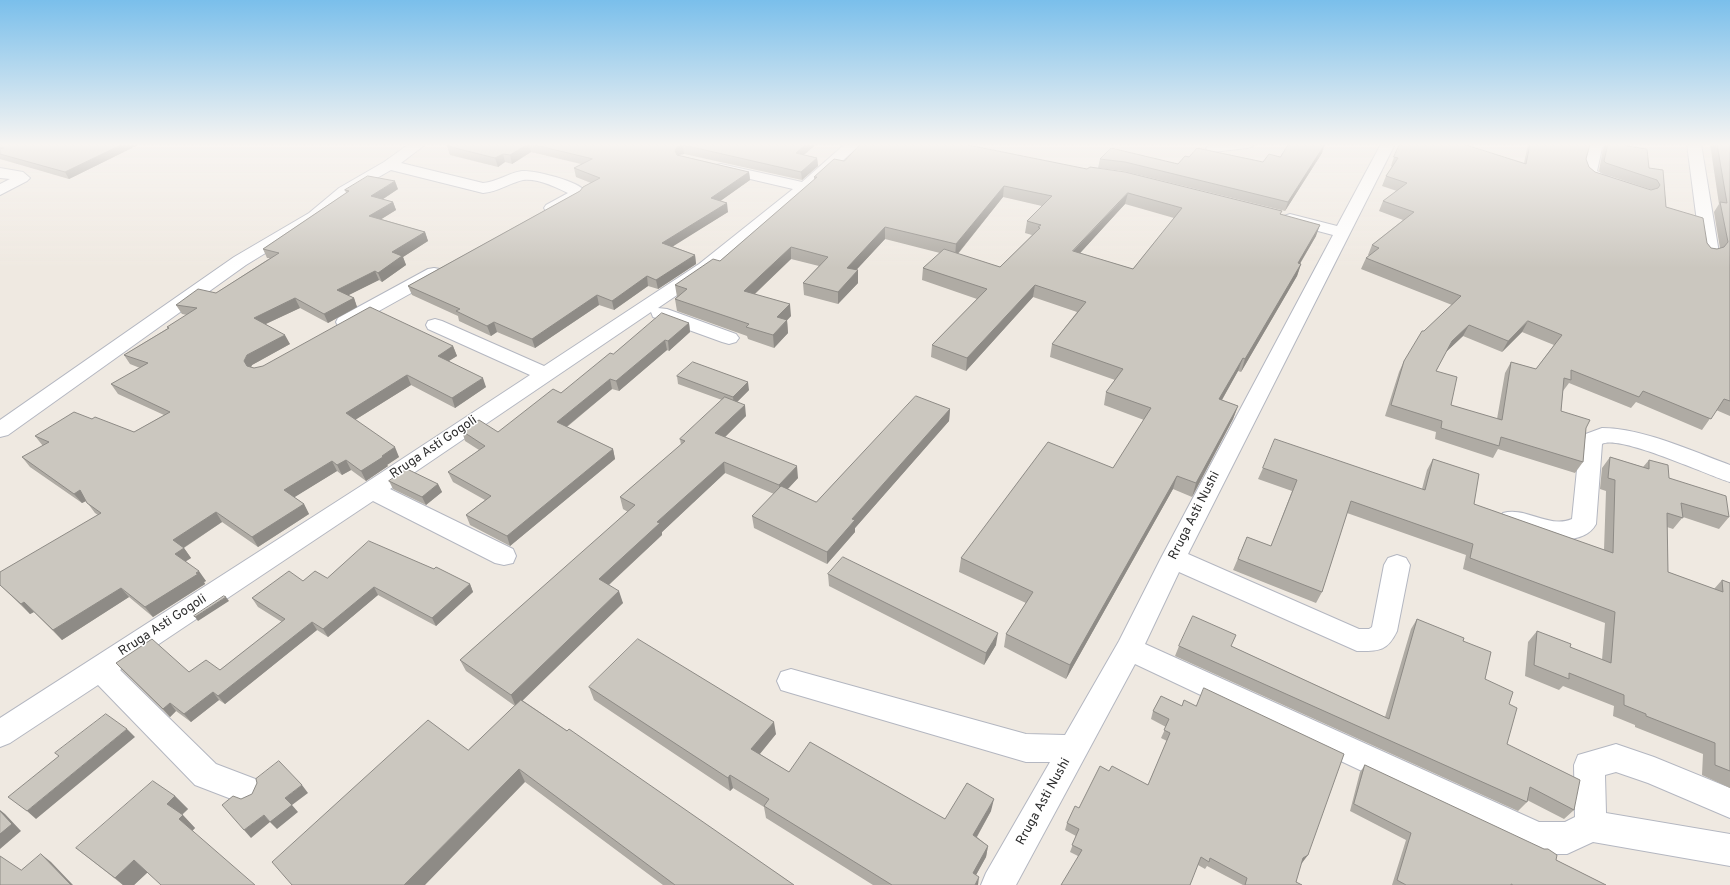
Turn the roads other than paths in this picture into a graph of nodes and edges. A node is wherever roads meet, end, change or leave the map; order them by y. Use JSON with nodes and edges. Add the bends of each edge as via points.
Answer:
{"nodes":[{"id":1,"x":353,"y":185,"type":"edge"},
{"id":2,"x":471,"y":185,"type":"edge"},
{"id":3,"x":499,"y":185,"type":"edge"},
{"id":4,"x":559,"y":185,"type":"edge"},
{"id":5,"x":797,"y":185,"type":"edge"},
{"id":6,"x":1366,"y":185,"type":"edge"},
{"id":7,"x":1617,"y":185,"type":"edge"},
{"id":8,"x":1700,"y":185,"type":"edge"},
{"id":9,"x":805,"y":187,"type":"joint"},
{"id":10,"x":1625,"y":188,"type":"edge"},
{"id":11,"x":541,"y":214,"type":"edge"},
{"id":12,"x":1273,"y":215,"type":"edge"},
{"id":13,"x":1341,"y":232,"type":"junction"},
{"id":14,"x":1710,"y":253,"type":"edge"},
{"id":15,"x":447,"y":266,"type":"edge"},
{"id":16,"x":646,"y":308,"type":"junction"},
{"id":17,"x":435,"y":325,"type":"dead end"},
{"id":18,"x":329,"y":331,"type":"edge"},
{"id":19,"x":729,"y":338,"type":"dead end"},
{"id":20,"x":545,"y":374,"type":"junction"},
{"id":21,"x":0,"y":430,"type":"edge"},
{"id":22,"x":1730,"y":474,"type":"edge"},
{"id":23,"x":372,"y":490,"type":"junction"},
{"id":24,"x":1494,"y":514,"type":"edge"},
{"id":25,"x":504,"y":556,"type":"dead end"},
{"id":26,"x":1173,"y":558,"type":"junction"},
{"id":27,"x":1398,"y":565,"type":"dead end"},
{"id":28,"x":1129,"y":649,"type":"junction"},
{"id":29,"x":100,"y":668,"type":"junction"},
{"id":30,"x":790,"y":681,"type":"dead end"},
{"id":31,"x":0,"y":734,"type":"edge"},
{"id":32,"x":1073,"y":749,"type":"junction"},
{"id":33,"x":247,"y":790,"type":"dead end"},
{"id":34,"x":1730,"y":803,"type":"edge"},
{"id":35,"x":1591,"y":826,"type":"junction"},
{"id":36,"x":1730,"y":850,"type":"edge"},
{"id":37,"x":998,"y":885,"type":"edge"}],
"edges":[{"from":1,"to":21,"type":"street","via":[[315,216],[240,261]]},
{"from":2,"to":3,"type":"street","via":[[482,188]]},
{"from":4,"to":11,"type":"street","via":[[578,192]]},
{"from":5,"to":9,"type":"street"},
{"from":6,"to":13,"type":"street","name":"Rruga Asti Nushi"},
{"from":7,"to":10,"type":"street"},
{"from":8,"to":14,"type":"street"},
{"from":9,"to":16,"type":"street","name":"Rruga Asti Gogoli","via":[[704,268]]},
{"from":12,"to":13,"type":"street"},
{"from":13,"to":26,"type":"street","name":"Rruga Asti Nushi"},
{"from":15,"to":18,"type":"street"},
{"from":16,"to":19,"type":"street"},
{"from":16,"to":20,"type":"street","name":"Rruga Asti Gogoli"},
{"from":17,"to":20,"type":"street"},
{"from":20,"to":23,"type":"street","name":"Rruga Asti Gogoli"},
{"from":22,"to":24,"type":"street","via":[[1620,436],[1602,435],[1591,440],[1584,524],[1566,530],[1539,528]]},
{"from":23,"to":25,"type":"street"},
{"from":23,"to":29,"type":"street","name":"Rruga Asti Gogoli"},
{"from":26,"to":27,"type":"street","via":[[1357,640],[1376,640],[1384,631]]},
{"from":26,"to":28,"type":"street","name":"Rruga Asti Nushi"},
{"from":28,"to":32,"type":"street","name":"Rruga Asti Nushi"},
{"from":28,"to":35,"type":"street","via":[[1538,838],[1567,838]]},
{"from":29,"to":31,"type":"street","name":"Rruga Asti Gogoli"},
{"from":29,"to":33,"type":"street","via":[[206,775]]},
{"from":30,"to":32,"type":"street","via":[[1026,748]]},
{"from":32,"to":37,"type":"street","name":"Rruga Asti Nushi"},
{"from":34,"to":35,"type":"street","via":[[1616,758],[1589,765]]},
{"from":35,"to":36,"type":"street"}]}
